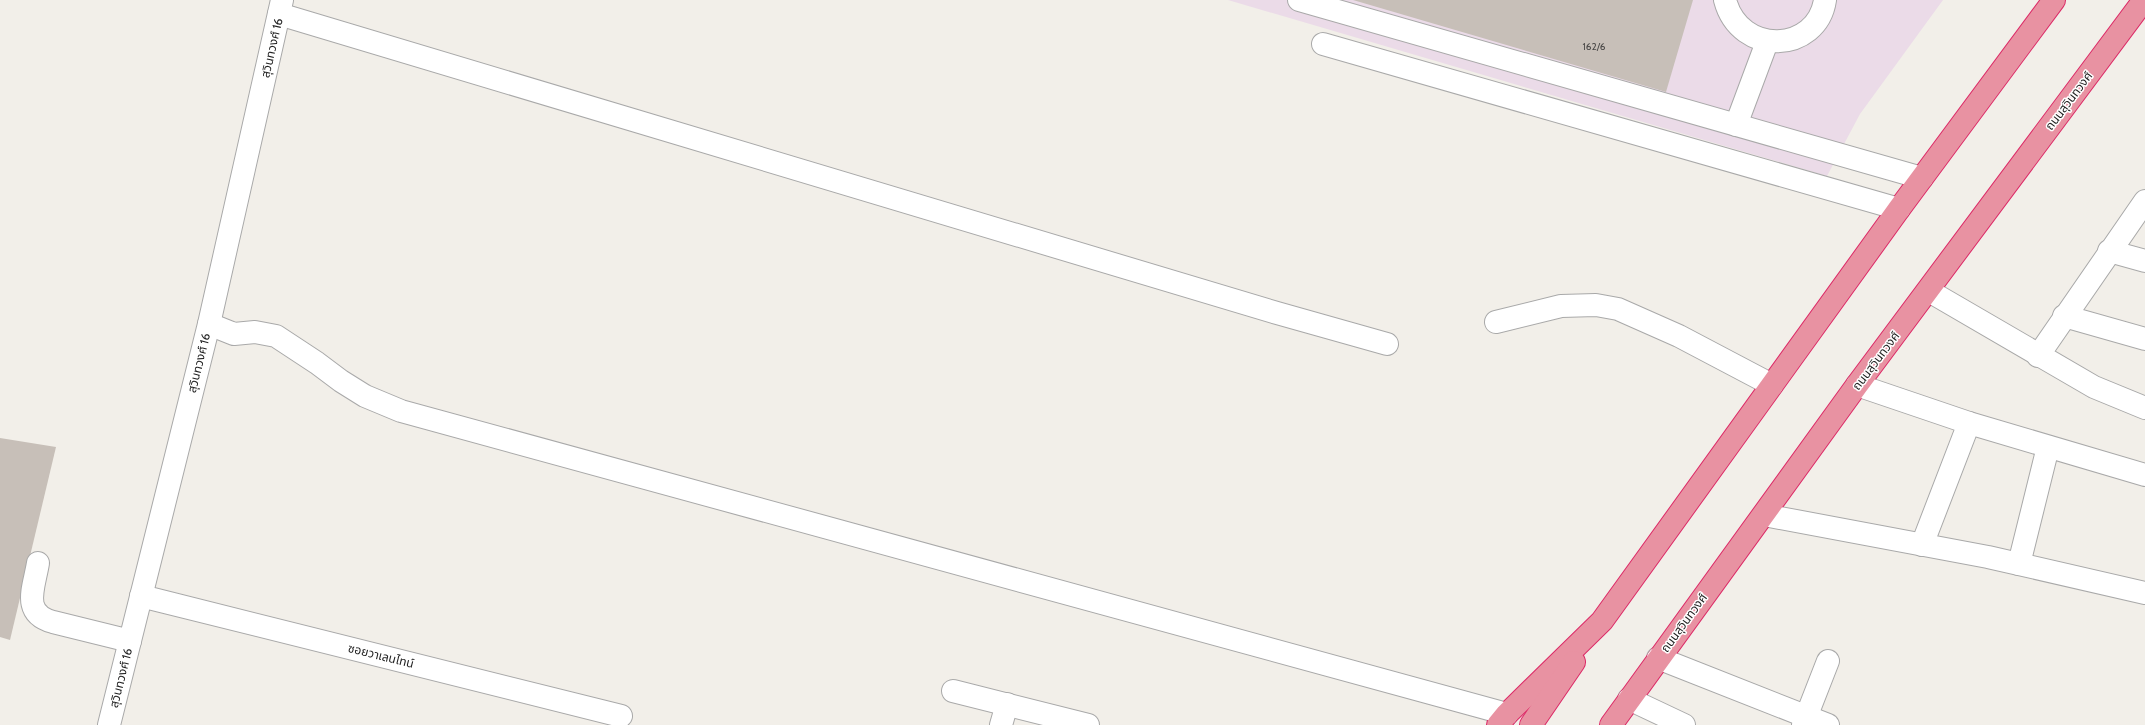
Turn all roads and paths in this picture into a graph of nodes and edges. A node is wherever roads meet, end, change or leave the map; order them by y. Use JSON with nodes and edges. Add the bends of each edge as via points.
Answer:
{"nodes":[{"id":1,"x":1299,"y":0,"type":"edge"},
{"id":2,"x":1725,"y":0,"type":"edge"},
{"id":3,"x":1825,"y":0,"type":"edge"},
{"id":4,"x":2054,"y":0,"type":"edge"},
{"id":5,"x":2144,"y":0,"type":"edge"},
{"id":6,"x":281,"y":7,"type":"edge"},
{"id":7,"x":1767,"y":42,"type":"junction"},
{"id":8,"x":1323,"y":44,"type":"dead end"},
{"id":9,"x":1736,"y":125,"type":"junction"},
{"id":10,"x":1922,"y":178,"type":"junction"},
{"id":11,"x":2145,"y":200,"type":"edge"},
{"id":12,"x":1899,"y":209,"type":"junction"},
{"id":13,"x":2109,"y":251,"type":"junction"},
{"id":14,"x":2145,"y":262,"type":"edge"},
{"id":15,"x":1929,"y":291,"type":"junction"},
{"id":16,"x":2064,"y":316,"type":"junction"},
{"id":17,"x":1496,"y":322,"type":"dead end"},
{"id":18,"x":209,"y":324,"type":"junction"},
{"id":19,"x":2145,"y":339,"type":"edge"},
{"id":20,"x":1387,"y":344,"type":"dead end"},
{"id":21,"x":2038,"y":356,"type":"junction"},
{"id":22,"x":1772,"y":385,"type":"junction"},
{"id":23,"x":1857,"y":386,"type":"junction"},
{"id":24,"x":2145,"y":408,"type":"edge"},
{"id":25,"x":1969,"y":423,"type":"junction"},
{"id":26,"x":2048,"y":447,"type":"junction"},
{"id":27,"x":2145,"y":475,"type":"edge"},
{"id":28,"x":1764,"y":515,"type":"junction"},
{"id":29,"x":1922,"y":545,"type":"junction"},
{"id":30,"x":38,"y":563,"type":"dead end"},
{"id":31,"x":2019,"y":564,"type":"junction"},
{"id":32,"x":2145,"y":593,"type":"edge"},
{"id":33,"x":141,"y":596,"type":"junction"},
{"id":34,"x":1602,"y":621,"type":"junction"},
{"id":35,"x":130,"y":641,"type":"junction"},
{"id":36,"x":1658,"y":658,"type":"junction"},
{"id":37,"x":1828,"y":661,"type":"dead end"},
{"id":38,"x":953,"y":691,"type":"dead end"},
{"id":39,"x":1629,"y":699,"type":"junction"},
{"id":40,"x":1007,"y":704,"type":"junction"},
{"id":41,"x":621,"y":716,"type":"dead end"},
{"id":42,"x":1503,"y":719,"type":"edge"},
{"id":43,"x":1804,"y":721,"type":"edge"},
{"id":44,"x":109,"y":725,"type":"edge"},
{"id":45,"x":1001,"y":725,"type":"edge"},
{"id":46,"x":1088,"y":725,"type":"edge"},
{"id":47,"x":1531,"y":725,"type":"edge"},
{"id":48,"x":1611,"y":725,"type":"edge"},
{"id":49,"x":1684,"y":725,"type":"edge"},
{"id":50,"x":1828,"y":725,"type":"edge"}],
"edges":[{"from":1,"to":9,"type":"street"},
{"from":2,"to":7,"type":"street","via":[[1728,12],[1738,26],[1751,36]]},
{"from":3,"to":7,"type":"street","via":[[1818,18],[1807,30],[1781,42]]},
{"from":4,"to":10,"type":"highway"},
{"from":5,"to":15,"type":"highway","name":"ถนนสุวินทวงศ์"},
{"from":6,"to":18,"type":"street","name":"สุวินทวงศ์ 16"},
{"from":6,"to":20,"type":"street","via":[[1277,313]]},
{"from":7,"to":9,"type":"street"},
{"from":8,"to":12,"type":"street"},
{"from":9,"to":10,"type":"street"},
{"from":10,"to":12,"type":"highway"},
{"from":11,"to":13,"type":"street"},
{"from":12,"to":22,"type":"highway"},
{"from":13,"to":14,"type":"street"},
{"from":13,"to":16,"type":"street"},
{"from":15,"to":21,"type":"street"},
{"from":15,"to":23,"type":"highway","name":"ถนนสุวินทวงศ์"},
{"from":16,"to":19,"type":"street"},
{"from":16,"to":21,"type":"street"},
{"from":17,"to":22,"type":"street","via":[[1561,306],[1596,305],[1618,309],[1679,336]]},
{"from":18,"to":33,"type":"street","name":"สุวินทวงศ์ 16"},
{"from":18,"to":42,"type":"street","via":[[234,334],[255,332],[276,336],[359,392],[401,411]]},
{"from":21,"to":24,"type":"street","via":[[2094,387]]},
{"from":22,"to":34,"type":"highway"},
{"from":23,"to":25,"type":"street"},
{"from":23,"to":28,"type":"highway","name":"ถนนสุวินทวงศ์"},
{"from":25,"to":26,"type":"street"},
{"from":25,"to":29,"type":"street"},
{"from":26,"to":27,"type":"street"},
{"from":26,"to":31,"type":"street"},
{"from":28,"to":29,"type":"street"},
{"from":28,"to":36,"type":"highway","name":"ถนนสุวินทวงศ์"},
{"from":29,"to":31,"type":"street"},
{"from":30,"to":35,"type":"street","via":[[32,604],[34,612],[52,622]]},
{"from":31,"to":32,"type":"street"},
{"from":33,"to":35,"type":"street","name":"สุวินทวงศ์ 16"},
{"from":33,"to":41,"type":"street","name":"ซอยวาเลนไทน์"},
{"from":34,"to":42,"type":"highway"},
{"from":34,"to":47,"type":"highway"},
{"from":35,"to":44,"type":"street","name":"สุวินทวงศ์ 16"},
{"from":36,"to":39,"type":"highway","name":"ถนนสุวินทวงศ์"},
{"from":36,"to":43,"type":"street"},
{"from":37,"to":43,"type":"street"},
{"from":38,"to":40,"type":"street"},
{"from":39,"to":48,"type":"highway","name":"ถนนสุวินทวงศ์"},
{"from":39,"to":49,"type":"street"},
{"from":40,"to":45,"type":"street"},
{"from":40,"to":46,"type":"street"},
{"from":43,"to":50,"type":"street"}]}
